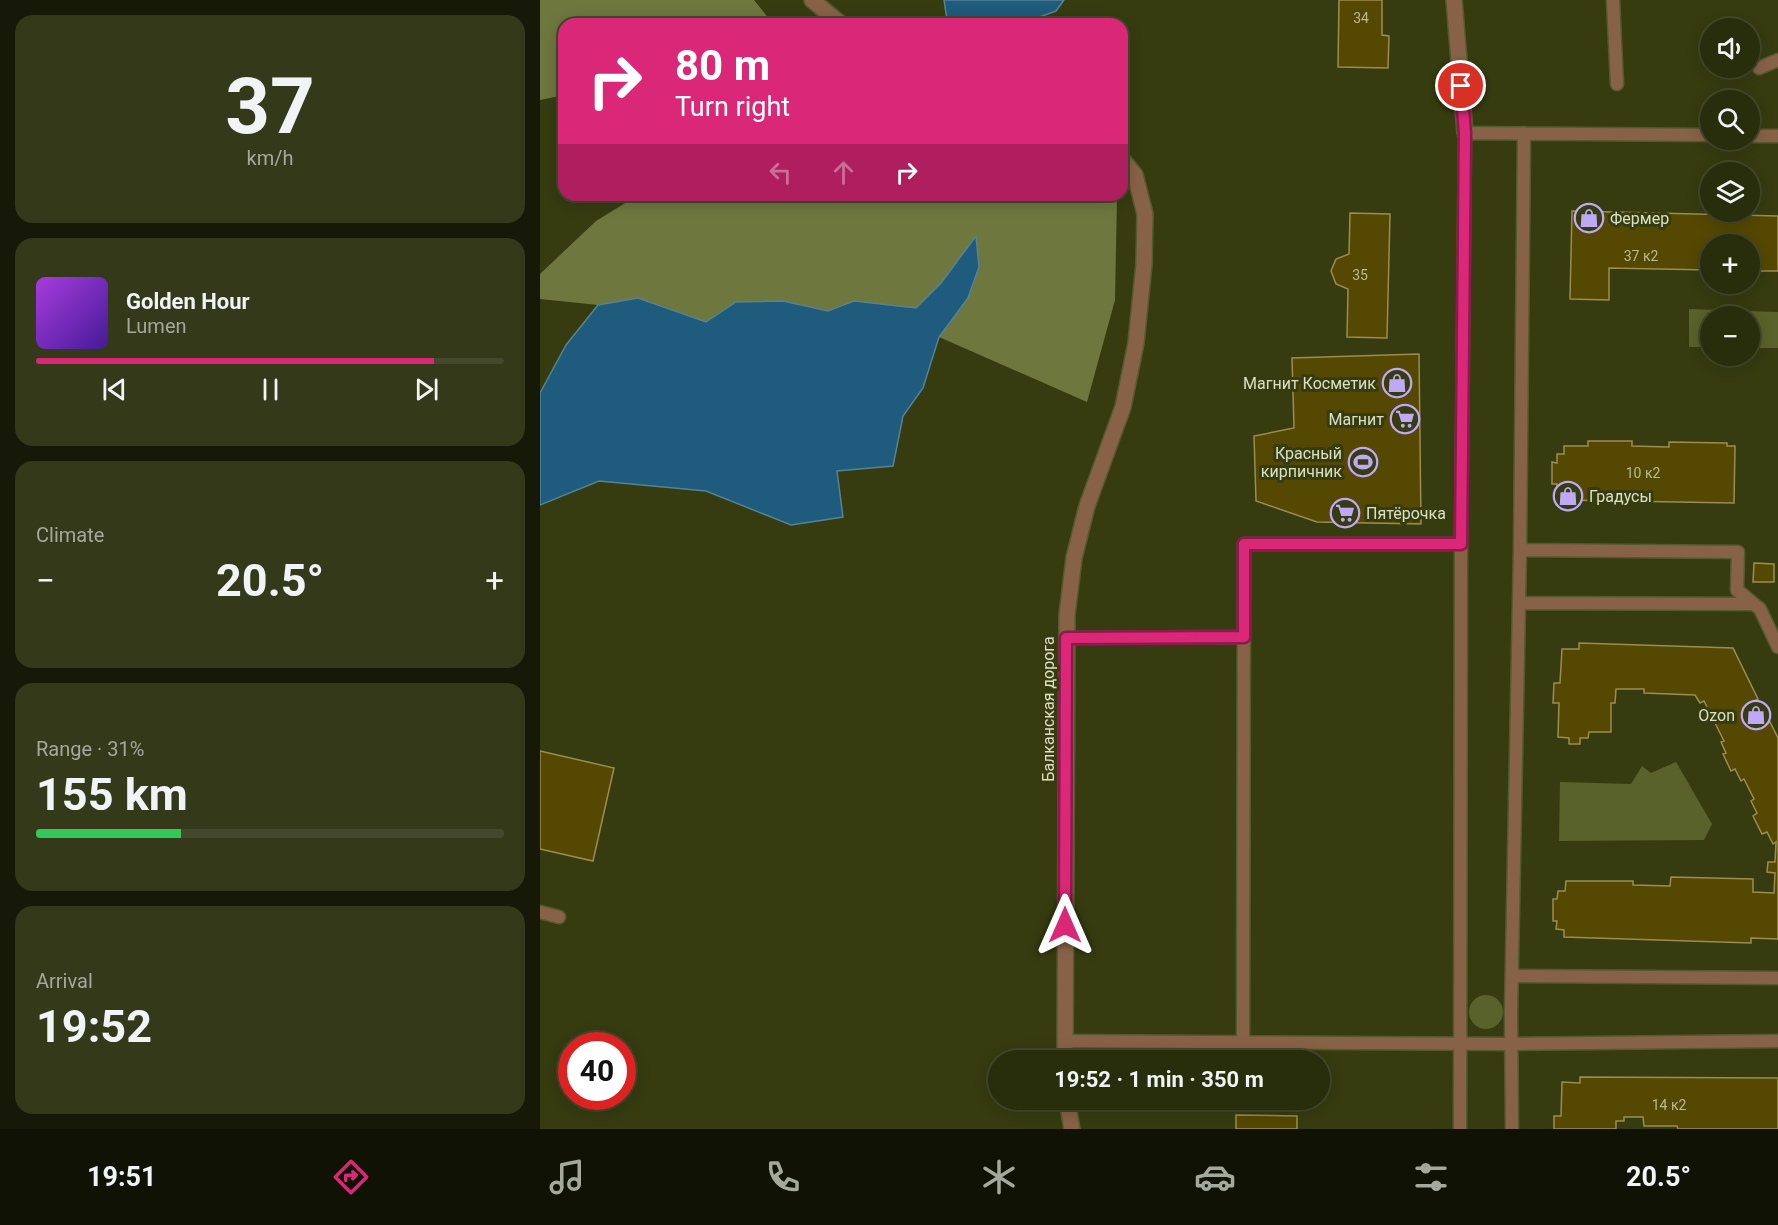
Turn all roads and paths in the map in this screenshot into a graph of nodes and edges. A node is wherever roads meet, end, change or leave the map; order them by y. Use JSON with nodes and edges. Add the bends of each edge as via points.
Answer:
{"nodes":[{"id":1,"x":812,"y":0,"type":"edge"},
{"id":2,"x":1454,"y":0,"type":"edge"},
{"id":3,"x":1613,"y":0,"type":"edge"},
{"id":4,"x":834,"y":18,"type":"edge"},
{"id":5,"x":1778,"y":60,"type":"edge"},
{"id":6,"x":1760,"y":68,"type":"dead end"},
{"id":7,"x":1617,"y":84,"type":"dead end"},
{"id":8,"x":1465,"y":133,"type":"junction"},
{"id":9,"x":1524,"y":134,"type":"junction"},
{"id":10,"x":1700,"y":135,"type":"edge"},
{"id":11,"x":1760,"y":136,"type":"edge"},
{"id":12,"x":1778,"y":136,"type":"edge"},
{"id":13,"x":1128,"y":166,"type":"edge"},
{"id":14,"x":1461,"y":544,"type":"junction"},
{"id":15,"x":1520,"y":550,"type":"junction"},
{"id":16,"x":1519,"y":603,"type":"junction"},
{"id":17,"x":1753,"y":604,"type":"junction"},
{"id":18,"x":1244,"y":637,"type":"junction"},
{"id":19,"x":1066,"y":638,"type":"junction"},
{"id":20,"x":1778,"y":647,"type":"edge"},
{"id":21,"x":540,"y":912,"type":"edge"},
{"id":22,"x":559,"y":917,"type":"dead end"},
{"id":23,"x":1512,"y":976,"type":"junction"},
{"id":24,"x":1778,"y":978,"type":"edge"},
{"id":25,"x":1065,"y":1041,"type":"junction"},
{"id":26,"x":1778,"y":1041,"type":"edge"},
{"id":27,"x":1243,"y":1042,"type":"junction"},
{"id":28,"x":1461,"y":1043,"type":"junction"},
{"id":29,"x":1512,"y":1044,"type":"junction"},
{"id":30,"x":1065,"y":1050,"type":"edge"},
{"id":31,"x":1068,"y":1110,"type":"edge"},
{"id":32,"x":1071,"y":1129,"type":"edge"},
{"id":33,"x":1460,"y":1129,"type":"edge"},
{"id":34,"x":1512,"y":1129,"type":"edge"}],
"edges":[{"from":1,"to":4,"type":"street"},
{"from":2,"to":8,"type":"street"},
{"from":3,"to":7,"type":"lane"},
{"from":5,"to":6,"type":"lane"},
{"from":8,"to":9,"type":"lane"},
{"from":8,"to":14,"type":"lane"},
{"from":9,"to":10,"type":"lane"},
{"from":9,"to":15,"type":"lane"},
{"from":11,"to":12,"type":"lane"},
{"from":13,"to":19,"type":"street","name":"Балканская дорога","via":[[1135,175],[1145,214],[1136,343],[1123,407],[1087,506],[1074,558]]},
{"from":14,"to":18,"type":"lane","via":[[1244,544]]},
{"from":14,"to":28,"type":"lane"},
{"from":15,"to":16,"type":"lane"},
{"from":15,"to":17,"type":"lane","via":[[1738,552],[1737,590]]},
{"from":16,"to":17,"type":"lane"},
{"from":16,"to":23,"type":"lane"},
{"from":17,"to":20,"type":"lane","via":[[1760,609]]},
{"from":18,"to":19,"type":"lane"},
{"from":18,"to":27,"type":"lane"},
{"from":19,"to":25,"type":"street","name":"Балканская дорога"},
{"from":21,"to":22,"type":"lane"},
{"from":23,"to":24,"type":"lane"},
{"from":23,"to":29,"type":"lane"},
{"from":25,"to":27,"type":"lane"},
{"from":25,"to":30,"type":"street","name":"Балканская дорога"},
{"from":26,"to":29,"type":"lane"},
{"from":27,"to":28,"type":"lane"},
{"from":28,"to":29,"type":"lane"},
{"from":28,"to":33,"type":"lane"},
{"from":29,"to":34,"type":"lane"},
{"from":31,"to":32,"type":"street"}]}
